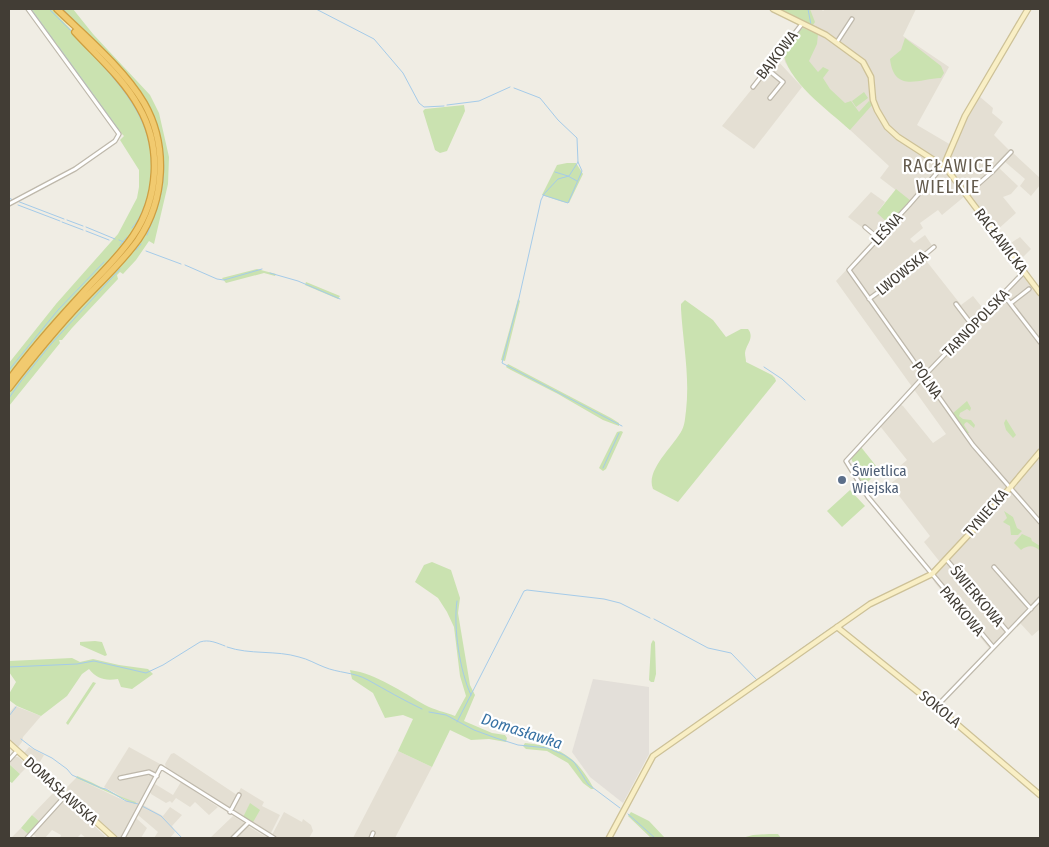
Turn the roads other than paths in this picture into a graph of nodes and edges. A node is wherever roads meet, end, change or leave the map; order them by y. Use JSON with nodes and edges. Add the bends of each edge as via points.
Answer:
{"nodes":[{"id":1,"x":28,"y":9,"type":"edge"},
{"id":2,"x":56,"y":9,"type":"edge"},
{"id":3,"x":773,"y":9,"type":"edge"},
{"id":4,"x":1028,"y":9,"type":"edge"},
{"id":5,"x":852,"y":19,"type":"dead end"},
{"id":6,"x":802,"y":24,"type":"junction"},
{"id":7,"x":838,"y":42,"type":"junction"},
{"id":8,"x":767,"y":69,"type":"junction"},
{"id":9,"x":753,"y":87,"type":"dead end"},
{"id":10,"x":770,"y":98,"type":"dead end"},
{"id":11,"x":1010,"y":152,"type":"dead end"},
{"id":12,"x":944,"y":165,"type":"junction"},
{"id":13,"x":967,"y":194,"type":"junction"},
{"id":14,"x":9,"y":204,"type":"edge"},
{"id":15,"x":865,"y":227,"type":"dead end"},
{"id":16,"x":878,"y":238,"type":"junction"},
{"id":17,"x":934,"y":247,"type":"dead end"},
{"id":18,"x":849,"y":270,"type":"joint"},
{"id":19,"x":1024,"y":272,"type":"junction"},
{"id":20,"x":1029,"y":289,"type":"dead end"},
{"id":21,"x":1004,"y":294,"type":"junction"},
{"id":22,"x":1040,"y":294,"type":"edge"},
{"id":23,"x":869,"y":299,"type":"junction"},
{"id":24,"x":1011,"y":303,"type":"junction"},
{"id":25,"x":956,"y":304,"type":"dead end"},
{"id":26,"x":972,"y":325,"type":"junction"},
{"id":27,"x":1040,"y":342,"type":"edge"},
{"id":28,"x":924,"y":376,"type":"junction"},
{"id":29,"x":9,"y":380,"type":"edge"},
{"id":30,"x":9,"y":388,"type":"edge"},
{"id":31,"x":1040,"y":452,"type":"edge"},
{"id":32,"x":846,"y":461,"type":"joint"},
{"id":33,"x":1009,"y":488,"type":"junction"},
{"id":34,"x":1040,"y":522,"type":"edge"},
{"id":35,"x":946,"y":559,"type":"junction"},
{"id":36,"x":994,"y":567,"type":"dead end"},
{"id":37,"x":932,"y":574,"type":"junction"},
{"id":38,"x":1040,"y":599,"type":"edge"},
{"id":39,"x":1031,"y":608,"type":"junction"},
{"id":40,"x":837,"y":627,"type":"junction"},
{"id":41,"x":1008,"y":632,"type":"junction"},
{"id":42,"x":992,"y":647,"type":"junction"},
{"id":43,"x":937,"y":706,"type":"junction"},
{"id":44,"x":9,"y":743,"type":"edge"},
{"id":45,"x":17,"y":751,"type":"junction"},
{"id":46,"x":9,"y":760,"type":"edge"},
{"id":47,"x":156,"y":776,"type":"junction"},
{"id":48,"x":120,"y":778,"type":"dead end"},
{"id":49,"x":239,"y":794,"type":"dead end"},
{"id":50,"x":66,"y":795,"type":"junction"},
{"id":51,"x":1040,"y":795,"type":"edge"},
{"id":52,"x":230,"y":812,"type":"junction"},
{"id":53,"x":248,"y":823,"type":"junction"},
{"id":54,"x":373,"y":833,"type":"dead end"},
{"id":55,"x":27,"y":838,"type":"edge"},
{"id":56,"x":114,"y":838,"type":"edge"},
{"id":57,"x":123,"y":838,"type":"edge"},
{"id":58,"x":233,"y":838,"type":"edge"},
{"id":59,"x":274,"y":838,"type":"edge"},
{"id":60,"x":371,"y":838,"type":"edge"},
{"id":61,"x":609,"y":838,"type":"edge"}],
"edges":[{"from":1,"to":14,"type":"street","via":[[119,134],[115,141],[75,169]]},
{"from":2,"to":29,"type":"highway","via":[[140,108],[154,151],[153,189],[142,222],[133,237]]},
{"from":2,"to":30,"type":"highway","via":[[113,64],[144,103],[160,153],[158,191],[146,225],[125,256],[57,329]]},
{"from":3,"to":6,"type":"street","name":"RACŁAWICKA"},
{"from":4,"to":12,"type":"street","via":[[960,125]]},
{"from":5,"to":7,"type":"street"},
{"from":6,"to":7,"type":"street","name":"RACŁAWICKA"},
{"from":6,"to":8,"type":"street","name":"BAJKOWA"},
{"from":7,"to":12,"type":"street","name":"RACŁAWICKA","via":[[867,68],[876,110],[892,133]]},
{"from":8,"to":9,"type":"street","name":"BAJKOWA"},
{"from":8,"to":10,"type":"street","via":[[783,82]]},
{"from":11,"to":13,"type":"street"},
{"from":12,"to":13,"type":"street","name":"RACŁAWICKA"},
{"from":12,"to":16,"type":"street","name":"LEŚNA"},
{"from":13,"to":19,"type":"street","name":"RACŁAWICKA"},
{"from":15,"to":16,"type":"street"},
{"from":16,"to":18,"type":"street","name":"LEŚNA"},
{"from":17,"to":23,"type":"street","name":"LWOWSKA"},
{"from":18,"to":23,"type":"street","name":"POLNA"},
{"from":19,"to":21,"type":"street","name":"TARNOPOLSKA"},
{"from":19,"to":22,"type":"street","name":"RACŁAWICKA"},
{"from":20,"to":24,"type":"street"},
{"from":21,"to":24,"type":"street"},
{"from":21,"to":26,"type":"street","name":"TARNOPOLSKA"},
{"from":23,"to":28,"type":"street","name":"POLNA"},
{"from":24,"to":27,"type":"street"},
{"from":25,"to":26,"type":"street"},
{"from":26,"to":28,"type":"street","name":"TARNOPOLSKA"},
{"from":28,"to":32,"type":"street","name":"TARNOPOLSKA"},
{"from":28,"to":33,"type":"street","name":"POLNA","via":[[973,445]]},
{"from":31,"to":33,"type":"street","name":"TYNIECKA"},
{"from":32,"to":37,"type":"street","name":"PARKOWA","via":[[864,491]]},
{"from":33,"to":34,"type":"street","name":"POLNA"},
{"from":33,"to":35,"type":"street","name":"TYNIECKA"},
{"from":35,"to":37,"type":"street","name":"TYNIECKA"},
{"from":35,"to":41,"type":"street","name":"ŚWIERKOWA"},
{"from":36,"to":39,"type":"street"},
{"from":37,"to":40,"type":"street","via":[[870,604]]},
{"from":37,"to":42,"type":"street","name":"PARKOWA"},
{"from":38,"to":39,"type":"street"},
{"from":39,"to":41,"type":"street"},
{"from":40,"to":43,"type":"street","name":"SOKOLA"},
{"from":40,"to":61,"type":"street","via":[[649,761]]},
{"from":41,"to":42,"type":"street"},
{"from":42,"to":43,"type":"street"},
{"from":43,"to":51,"type":"street","name":"SOKOLA"},
{"from":44,"to":45,"type":"street","name":"DOMASŁAWSKA"},
{"from":45,"to":46,"type":"street"},
{"from":45,"to":50,"type":"street","name":"DOMASŁAWSKA"},
{"from":47,"to":48,"type":"street","via":[[150,772]]},
{"from":47,"to":52,"type":"street","via":[[162,767]]},
{"from":47,"to":57,"type":"street"},
{"from":49,"to":52,"type":"street"},
{"from":50,"to":55,"type":"street"},
{"from":50,"to":56,"type":"street","name":"DOMASŁAWSKA"},
{"from":52,"to":53,"type":"street"},
{"from":53,"to":58,"type":"street"},
{"from":53,"to":59,"type":"street"},
{"from":54,"to":60,"type":"street"}]}
